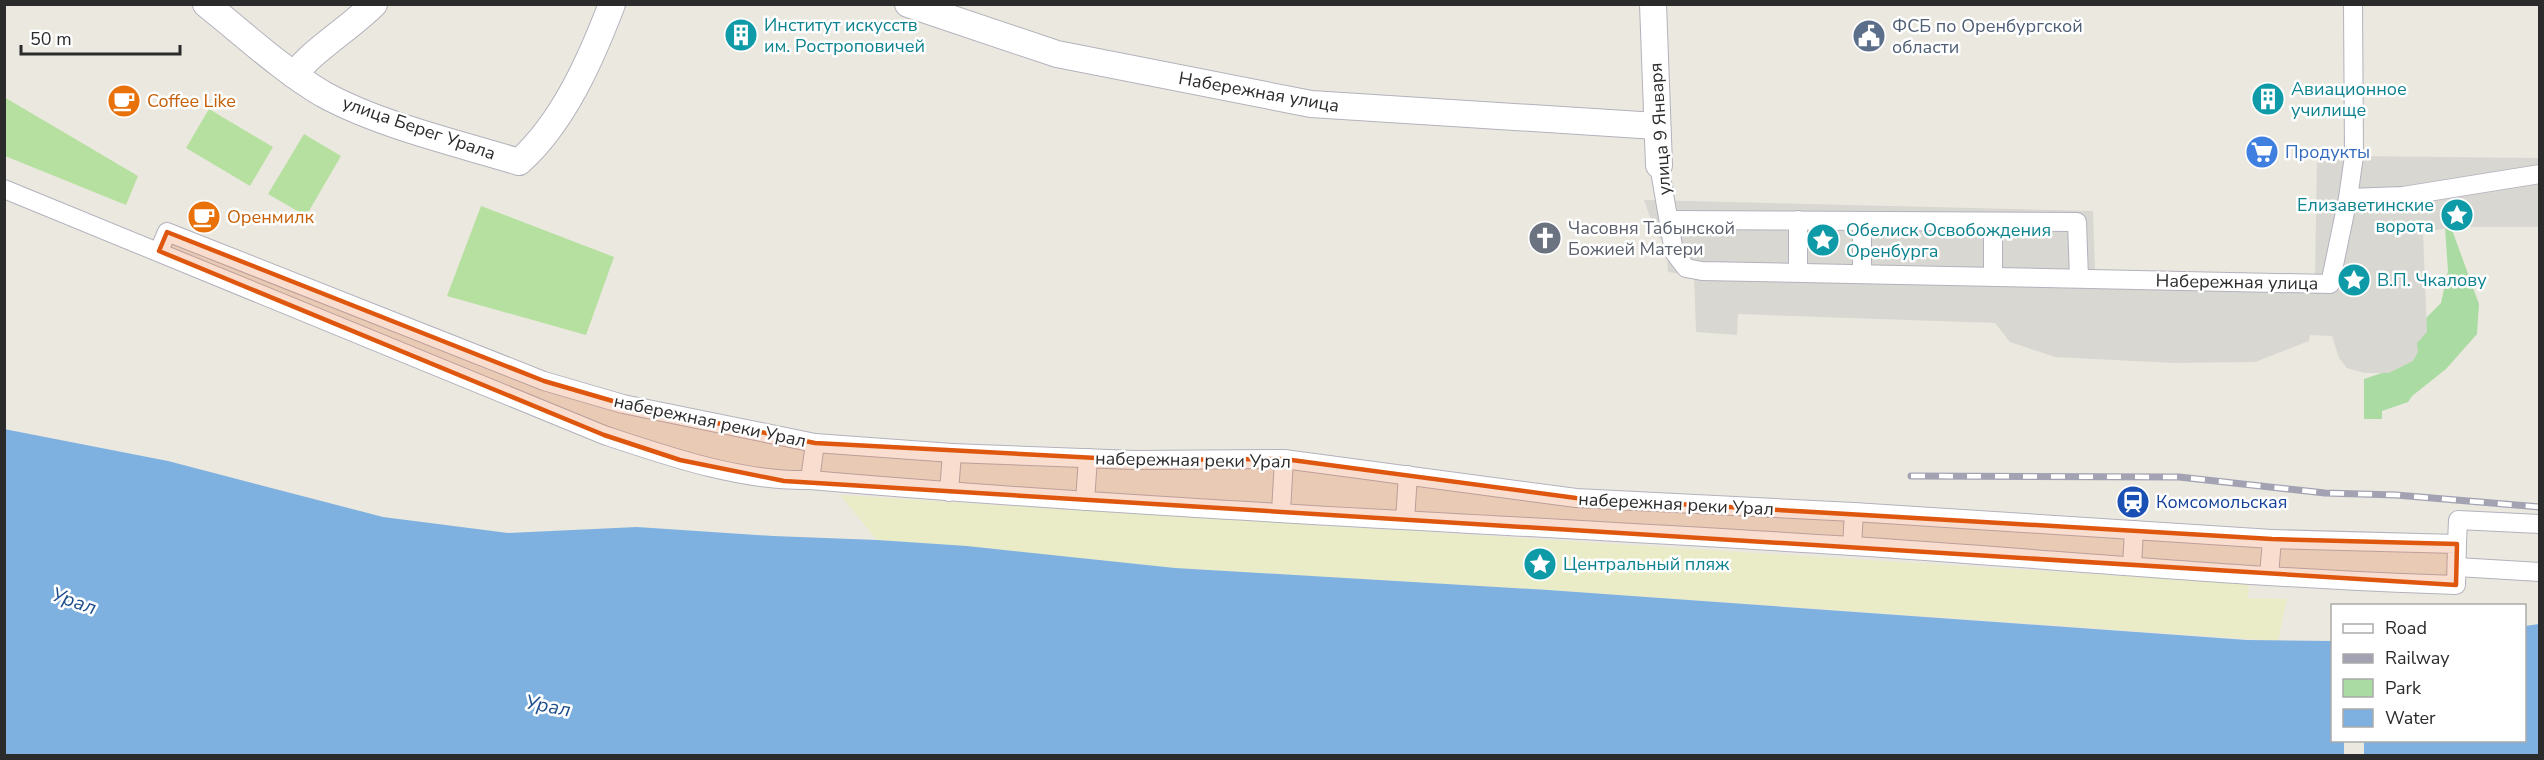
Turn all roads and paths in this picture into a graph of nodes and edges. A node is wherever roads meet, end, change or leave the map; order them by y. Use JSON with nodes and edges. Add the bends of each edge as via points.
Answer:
{"nodes":[{"id":1,"x":206,"y":4,"type":"edge"},
{"id":2,"x":374,"y":4,"type":"edge"},
{"id":3,"x":612,"y":4,"type":"edge"},
{"id":4,"x":908,"y":4,"type":"edge"},
{"id":5,"x":1653,"y":4,"type":"edge"},
{"id":6,"x":2354,"y":4,"type":"edge"},
{"id":7,"x":294,"y":75,"type":"junction"},
{"id":8,"x":1656,"y":126,"type":"junction"},
{"id":9,"x":1659,"y":165,"type":"joint"},
{"id":10,"x":2540,"y":174,"type":"edge"},
{"id":11,"x":4,"y":189,"type":"edge"},
{"id":12,"x":2348,"y":198,"type":"junction"},
{"id":13,"x":1669,"y":220,"type":"junction"},
{"id":14,"x":1798,"y":220,"type":"junction"},
{"id":15,"x":1862,"y":222,"type":"junction"},
{"id":16,"x":1993,"y":223,"type":"junction"},
{"id":17,"x":159,"y":251,"type":"junction"},
{"id":18,"x":1674,"y":252,"type":"joint"},
{"id":19,"x":1798,"y":271,"type":"junction"},
{"id":20,"x":1862,"y":273,"type":"junction"},
{"id":21,"x":1993,"y":277,"type":"junction"},
{"id":22,"x":2079,"y":278,"type":"junction"},
{"id":23,"x":815,"y":443,"type":"junction"},
{"id":24,"x":952,"y":453,"type":"junction"},
{"id":25,"x":1088,"y":458,"type":"junction"},
{"id":26,"x":1284,"y":459,"type":"junction"},
{"id":27,"x":1408,"y":475,"type":"junction"},
{"id":28,"x":810,"y":480,"type":"junction"},
{"id":29,"x":949,"y":492,"type":"junction"},
{"id":30,"x":1085,"y":501,"type":"junction"},
{"id":31,"x":1687,"y":506,"type":"junction"},
{"id":32,"x":1281,"y":512,"type":"junction"},
{"id":33,"x":1854,"y":512,"type":"junction"},
{"id":34,"x":1405,"y":520,"type":"junction"},
{"id":35,"x":2540,"y":524,"type":"edge"},
{"id":36,"x":2134,"y":530,"type":"junction"},
{"id":37,"x":1686,"y":537,"type":"junction"},
{"id":38,"x":2272,"y":539,"type":"junction"},
{"id":39,"x":2457,"y":544,"type":"junction"},
{"id":40,"x":1852,"y":546,"type":"junction"},
{"id":41,"x":2132,"y":566,"type":"junction"},
{"id":42,"x":2457,"y":567,"type":"junction"},
{"id":43,"x":2540,"y":572,"type":"edge"},
{"id":44,"x":2269,"y":576,"type":"junction"}],
"edges":[{"from":1,"to":7,"type":"street","name":"улица Берег Урала"},
{"from":2,"to":7,"type":"street","via":[[305,61]]},
{"from":3,"to":7,"type":"street","name":"улица Берег Урала","via":[[599,40],[567,99],[539,145],[519,162],[357,110]]},
{"from":4,"to":8,"type":"street","name":"Набережная улица","via":[[1057,54],[1311,104]]},
{"from":5,"to":8,"type":"street","name":"улица 9 Января"},
{"from":6,"to":12,"type":"street","via":[[2354,156]]},
{"from":8,"to":9,"type":"street","name":"улица 9 Января"},
{"from":9,"to":13,"type":"street","name":"улица 9 Января"},
{"from":10,"to":12,"type":"street","via":[[2403,196]]},
{"from":11,"to":17,"type":"street","name":"набережная реки Урал"},
{"from":12,"to":22,"type":"street","name":"Набережная улица","via":[[2330,284]]},
{"from":13,"to":14,"type":"street"},
{"from":13,"to":18,"type":"street","name":"улица 9 Января"},
{"from":14,"to":15,"type":"street"},
{"from":14,"to":19,"type":"street"},
{"from":15,"to":16,"type":"street"},
{"from":15,"to":20,"type":"street"},
{"from":16,"to":21,"type":"street"},
{"from":16,"to":22,"type":"street","via":[[2077,222]]},
{"from":17,"to":23,"type":"street","name":"набережная реки Урал","via":[[167,232],[544,381],[623,404]]},
{"from":17,"to":28,"type":"street","name":"набережная реки Урал","via":[[604,435],[680,460],[784,481]]},
{"from":18,"to":19,"type":"street","name":"Набережная улица","via":[[1686,268],[1702,271]]},
{"from":19,"to":20,"type":"street","name":"Набережная улица"},
{"from":20,"to":21,"type":"street","name":"Набережная улица"},
{"from":21,"to":22,"type":"street","name":"Набережная улица"},
{"from":23,"to":24,"type":"street","name":"набережная реки Урал"},
{"from":23,"to":28,"type":"street"},
{"from":24,"to":25,"type":"street","name":"набережная реки Урал"},
{"from":24,"to":29,"type":"street"},
{"from":25,"to":26,"type":"street","name":"набережная реки Урал"},
{"from":25,"to":30,"type":"street"},
{"from":26,"to":27,"type":"street","name":"набережная реки Урал"},
{"from":26,"to":32,"type":"street"},
{"from":27,"to":31,"type":"street","name":"набережная реки Урал","via":[[1576,498]]},
{"from":27,"to":34,"type":"street"},
{"from":28,"to":29,"type":"street","name":"набережная реки Урал"},
{"from":29,"to":30,"type":"street","name":"набережная реки Урал"},
{"from":30,"to":32,"type":"street","name":"набережная реки Урал"},
{"from":31,"to":33,"type":"street","name":"набережная реки Урал"},
{"from":31,"to":37,"type":"street"},
{"from":32,"to":34,"type":"street","name":"набережная реки Урал"},
{"from":33,"to":36,"type":"street","name":"набережная реки Урал"},
{"from":33,"to":40,"type":"street"},
{"from":34,"to":37,"type":"street","name":"набережная реки Урал"},
{"from":35,"to":39,"type":"street","via":[[2458,520]]},
{"from":36,"to":38,"type":"street","name":"набережная реки Урал"},
{"from":36,"to":41,"type":"street"},
{"from":37,"to":40,"type":"street","name":"набережная реки Урал"},
{"from":38,"to":39,"type":"street","name":"набережная реки Урал"},
{"from":38,"to":44,"type":"street"},
{"from":39,"to":42,"type":"street"},
{"from":40,"to":41,"type":"street","name":"набережная реки Урал"},
{"from":41,"to":44,"type":"street","name":"набережная реки Урал"},
{"from":42,"to":43,"type":"street"},
{"from":42,"to":44,"type":"street","name":"набережная реки Урал","via":[[2456,585]]}]}
